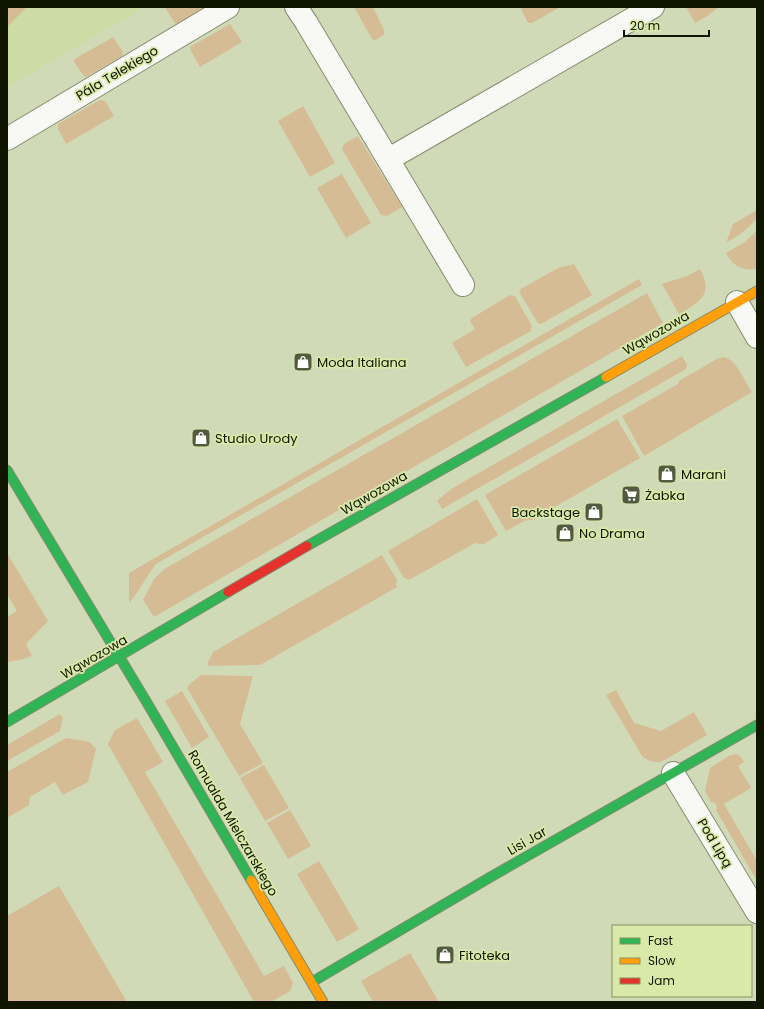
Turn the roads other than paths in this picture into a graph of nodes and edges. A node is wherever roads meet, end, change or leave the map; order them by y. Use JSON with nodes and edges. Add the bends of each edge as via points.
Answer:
{"nodes":[{"id":1,"x":228,"y":7,"type":"edge"},
{"id":2,"x":296,"y":7,"type":"edge"},
{"id":3,"x":653,"y":7,"type":"edge"},
{"id":4,"x":7,"y":139,"type":"edge"},
{"id":5,"x":389,"y":159,"type":"junction"},
{"id":6,"x":463,"y":285,"type":"dead end"},
{"id":7,"x":757,"y":291,"type":"edge"},
{"id":8,"x":737,"y":302,"type":"junction"},
{"id":9,"x":757,"y":337,"type":"edge"},
{"id":10,"x":7,"y":470,"type":"edge"},
{"id":11,"x":119,"y":657,"type":"junction"},
{"id":12,"x":7,"y":722,"type":"edge"},
{"id":13,"x":757,"y":724,"type":"edge"},
{"id":14,"x":673,"y":773,"type":"junction"},
{"id":15,"x":757,"y":912,"type":"edge"},
{"id":16,"x":312,"y":982,"type":"junction"},
{"id":17,"x":323,"y":1002,"type":"edge"}],
"edges":[{"from":1,"to":4,"type":"street","name":"Pála Telekiego"},
{"from":2,"to":5,"type":"street"},
{"from":3,"to":5,"type":"street"},
{"from":5,"to":6,"type":"street"},
{"from":7,"to":8,"type":"street","name":"Wąwozowa"},
{"from":8,"to":9,"type":"street"},
{"from":8,"to":11,"type":"street","name":"Wąwozowa","via":[[311,544]]},
{"from":10,"to":11,"type":"street","name":"Romualda Mielczarskiego"},
{"from":11,"to":12,"type":"street","name":"Wąwozowa"},
{"from":11,"to":16,"type":"street","name":"Romualda Mielczarskiego"},
{"from":13,"to":14,"type":"street","name":"Lisi Jar"},
{"from":14,"to":15,"type":"street","name":"Pod Lipą"},
{"from":14,"to":16,"type":"street","name":"Lisi Jar"},
{"from":16,"to":17,"type":"street","name":"Romualda Mielczarskiego"}]}
